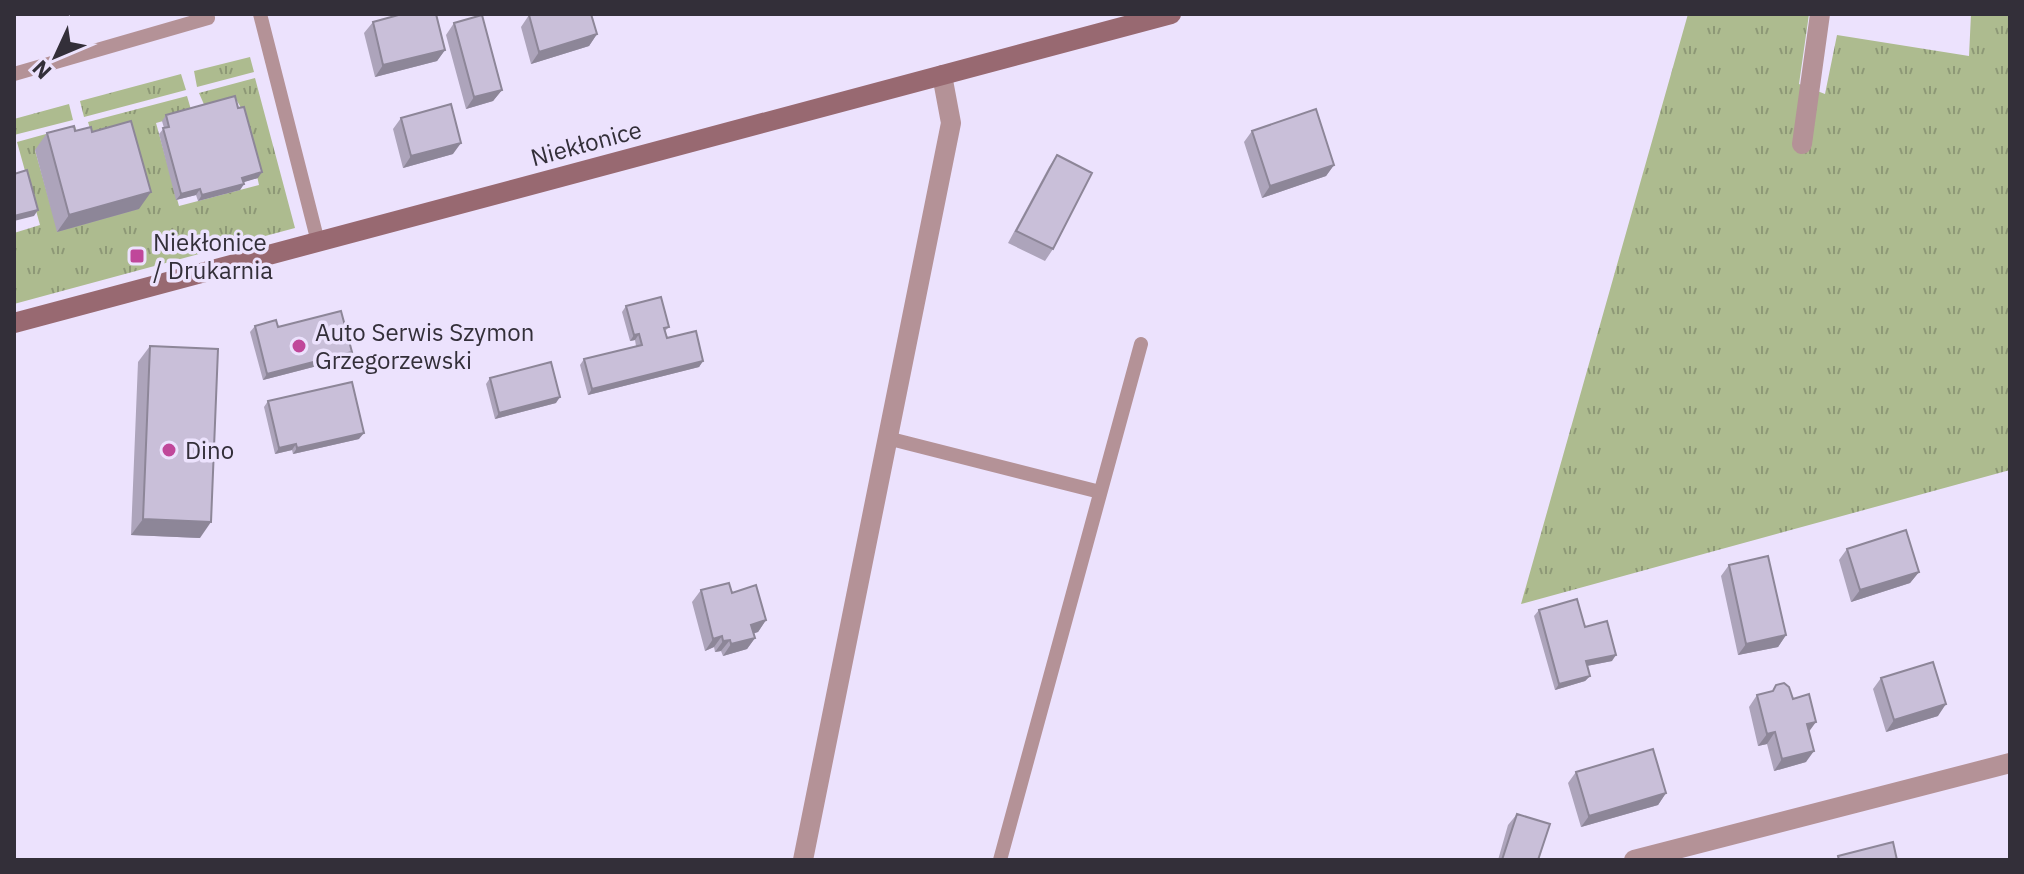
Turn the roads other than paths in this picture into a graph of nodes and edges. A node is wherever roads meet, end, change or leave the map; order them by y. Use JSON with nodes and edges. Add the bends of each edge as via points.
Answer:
{"nodes":[{"id":1,"x":260,"y":14,"type":"edge"},
{"id":2,"x":1171,"y":14,"type":"edge"},
{"id":3,"x":1820,"y":14,"type":"edge"},
{"id":4,"x":208,"y":18,"type":"dead end"},
{"id":5,"x":14,"y":74,"type":"edge"},
{"id":6,"x":942,"y":75,"type":"junction"},
{"id":7,"x":1802,"y":144,"type":"dead end"},
{"id":8,"x":318,"y":242,"type":"junction"},
{"id":9,"x":14,"y":323,"type":"edge"},
{"id":10,"x":1141,"y":344,"type":"dead end"},
{"id":11,"x":887,"y":438,"type":"junction"},
{"id":12,"x":1100,"y":492,"type":"junction"},
{"id":13,"x":2010,"y":763,"type":"edge"},
{"id":14,"x":803,"y":860,"type":"edge"},
{"id":15,"x":1000,"y":860,"type":"edge"},
{"id":16,"x":1634,"y":860,"type":"edge"}],
"edges":[{"from":1,"to":8,"type":"lane"},
{"from":2,"to":6,"type":"street","name":"Niekłonice"},
{"from":3,"to":7,"type":"street"},
{"from":4,"to":5,"type":"lane"},
{"from":6,"to":8,"type":"street","name":"Niekłonice"},
{"from":6,"to":11,"type":"street","via":[[951,123]]},
{"from":8,"to":9,"type":"street","name":"Niekłonice"},
{"from":10,"to":12,"type":"lane"},
{"from":11,"to":12,"type":"lane"},
{"from":11,"to":14,"type":"street"},
{"from":12,"to":15,"type":"lane"},
{"from":13,"to":16,"type":"street"}]}
